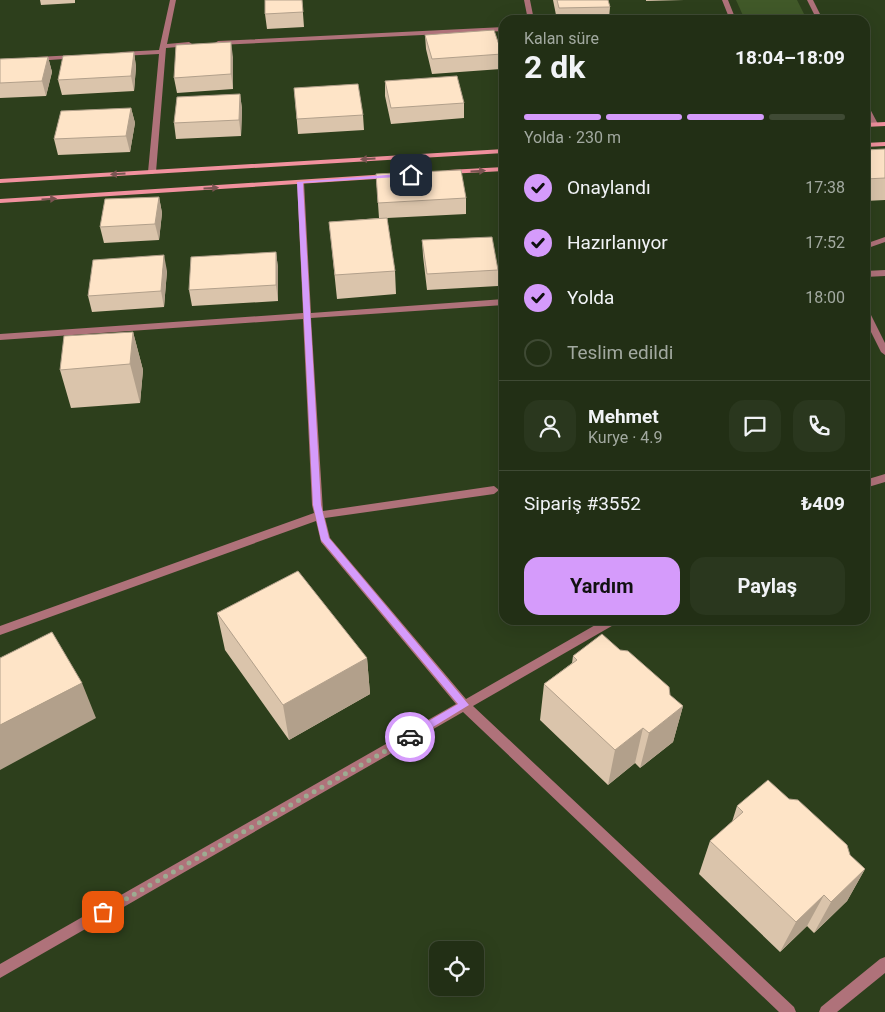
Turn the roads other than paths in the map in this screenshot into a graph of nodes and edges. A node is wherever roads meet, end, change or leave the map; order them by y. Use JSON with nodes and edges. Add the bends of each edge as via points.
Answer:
{"nodes":[{"id":1,"x":173,"y":0,"type":"edge"},
{"id":2,"x":527,"y":0,"type":"edge"},
{"id":3,"x":725,"y":0,"type":"edge"},
{"id":4,"x":810,"y":0,"type":"edge"},
{"id":5,"x":530,"y":15,"type":"edge"},
{"id":6,"x":731,"y":15,"type":"edge"},
{"id":7,"x":818,"y":15,"type":"edge"},
{"id":8,"x":499,"y":29,"type":"edge"},
{"id":9,"x":211,"y":43,"type":"edge"},
{"id":10,"x":202,"y":44,"type":"edge"},
{"id":11,"x":162,"y":49,"type":"junction"},
{"id":12,"x":114,"y":55,"type":"edge"},
{"id":13,"x":86,"y":56,"type":"edge"},
{"id":14,"x":29,"y":60,"type":"edge"},
{"id":15,"x":870,"y":116,"type":"edge"},
{"id":16,"x":870,"y":124,"type":"edge"},
{"id":17,"x":874,"y":124,"type":"junction"},
{"id":18,"x":885,"y":124,"type":"edge"},
{"id":19,"x":885,"y":144,"type":"edge"},
{"id":20,"x":870,"y":145,"type":"edge"},
{"id":21,"x":499,"y":151,"type":"edge"},
{"id":22,"x":499,"y":169,"type":"edge"},
{"id":23,"x":152,"y":172,"type":"junction"},
{"id":24,"x":436,"y":173,"type":"edge"},
{"id":25,"x":397,"y":176,"type":"edge"},
{"id":26,"x":0,"y":182,"type":"edge"},
{"id":27,"x":300,"y":182,"type":"junction"},
{"id":28,"x":0,"y":201,"type":"edge"},
{"id":29,"x":885,"y":239,"type":"edge"},
{"id":30,"x":870,"y":245,"type":"edge"},
{"id":31,"x":885,"y":273,"type":"edge"},
{"id":32,"x":870,"y":274,"type":"edge"},
{"id":33,"x":499,"y":302,"type":"edge"},
{"id":34,"x":306,"y":317,"type":"junction"},
{"id":35,"x":870,"y":321,"type":"edge"},
{"id":36,"x":0,"y":338,"type":"edge"},
{"id":37,"x":885,"y":352,"type":"edge"},
{"id":38,"x":885,"y":478,"type":"edge"},
{"id":39,"x":870,"y":482,"type":"edge"},
{"id":40,"x":494,"y":490,"type":"dead end"},
{"id":41,"x":320,"y":516,"type":"junction"},
{"id":42,"x":604,"y":625,"type":"edge"},
{"id":43,"x":0,"y":630,"type":"edge"},
{"id":44,"x":464,"y":705,"type":"junction"},
{"id":45,"x":885,"y":964,"type":"edge"},
{"id":46,"x":0,"y":971,"type":"edge"},
{"id":47,"x":789,"y":1012,"type":"edge"},
{"id":48,"x":826,"y":1012,"type":"edge"}],
"edges":[{"from":1,"to":11,"type":"street"},
{"from":2,"to":5,"type":"street"},
{"from":3,"to":6,"type":"street"},
{"from":4,"to":7,"type":"street"},
{"from":8,"to":9,"type":"street"},
{"from":10,"to":11,"type":"street"},
{"from":11,"to":12,"type":"street"},
{"from":11,"to":23,"type":"street"},
{"from":13,"to":14,"type":"street"},
{"from":15,"to":17,"type":"street"},
{"from":16,"to":17,"type":"street"},
{"from":17,"to":18,"type":"street"},
{"from":19,"to":20,"type":"street"},
{"from":21,"to":23,"type":"street","one_way":true},
{"from":24,"to":22,"type":"street","one_way":true},
{"from":23,"to":26,"type":"street","one_way":true},
{"from":25,"to":27,"type":"street"},
{"from":28,"to":27,"type":"street","one_way":true},
{"from":27,"to":34,"type":"street"},
{"from":29,"to":30,"type":"street"},
{"from":31,"to":32,"type":"street"},
{"from":33,"to":34,"type":"street"},
{"from":34,"to":36,"type":"street"},
{"from":34,"to":41,"type":"street"},
{"from":35,"to":37,"type":"street"},
{"from":38,"to":39,"type":"street"},
{"from":40,"to":41,"type":"street"},
{"from":41,"to":43,"type":"street"},
{"from":41,"to":44,"type":"street","via":[[325,540]]},
{"from":42,"to":44,"type":"street"},
{"from":44,"to":46,"type":"street"},
{"from":44,"to":47,"type":"street"},
{"from":45,"to":48,"type":"street"}]}
